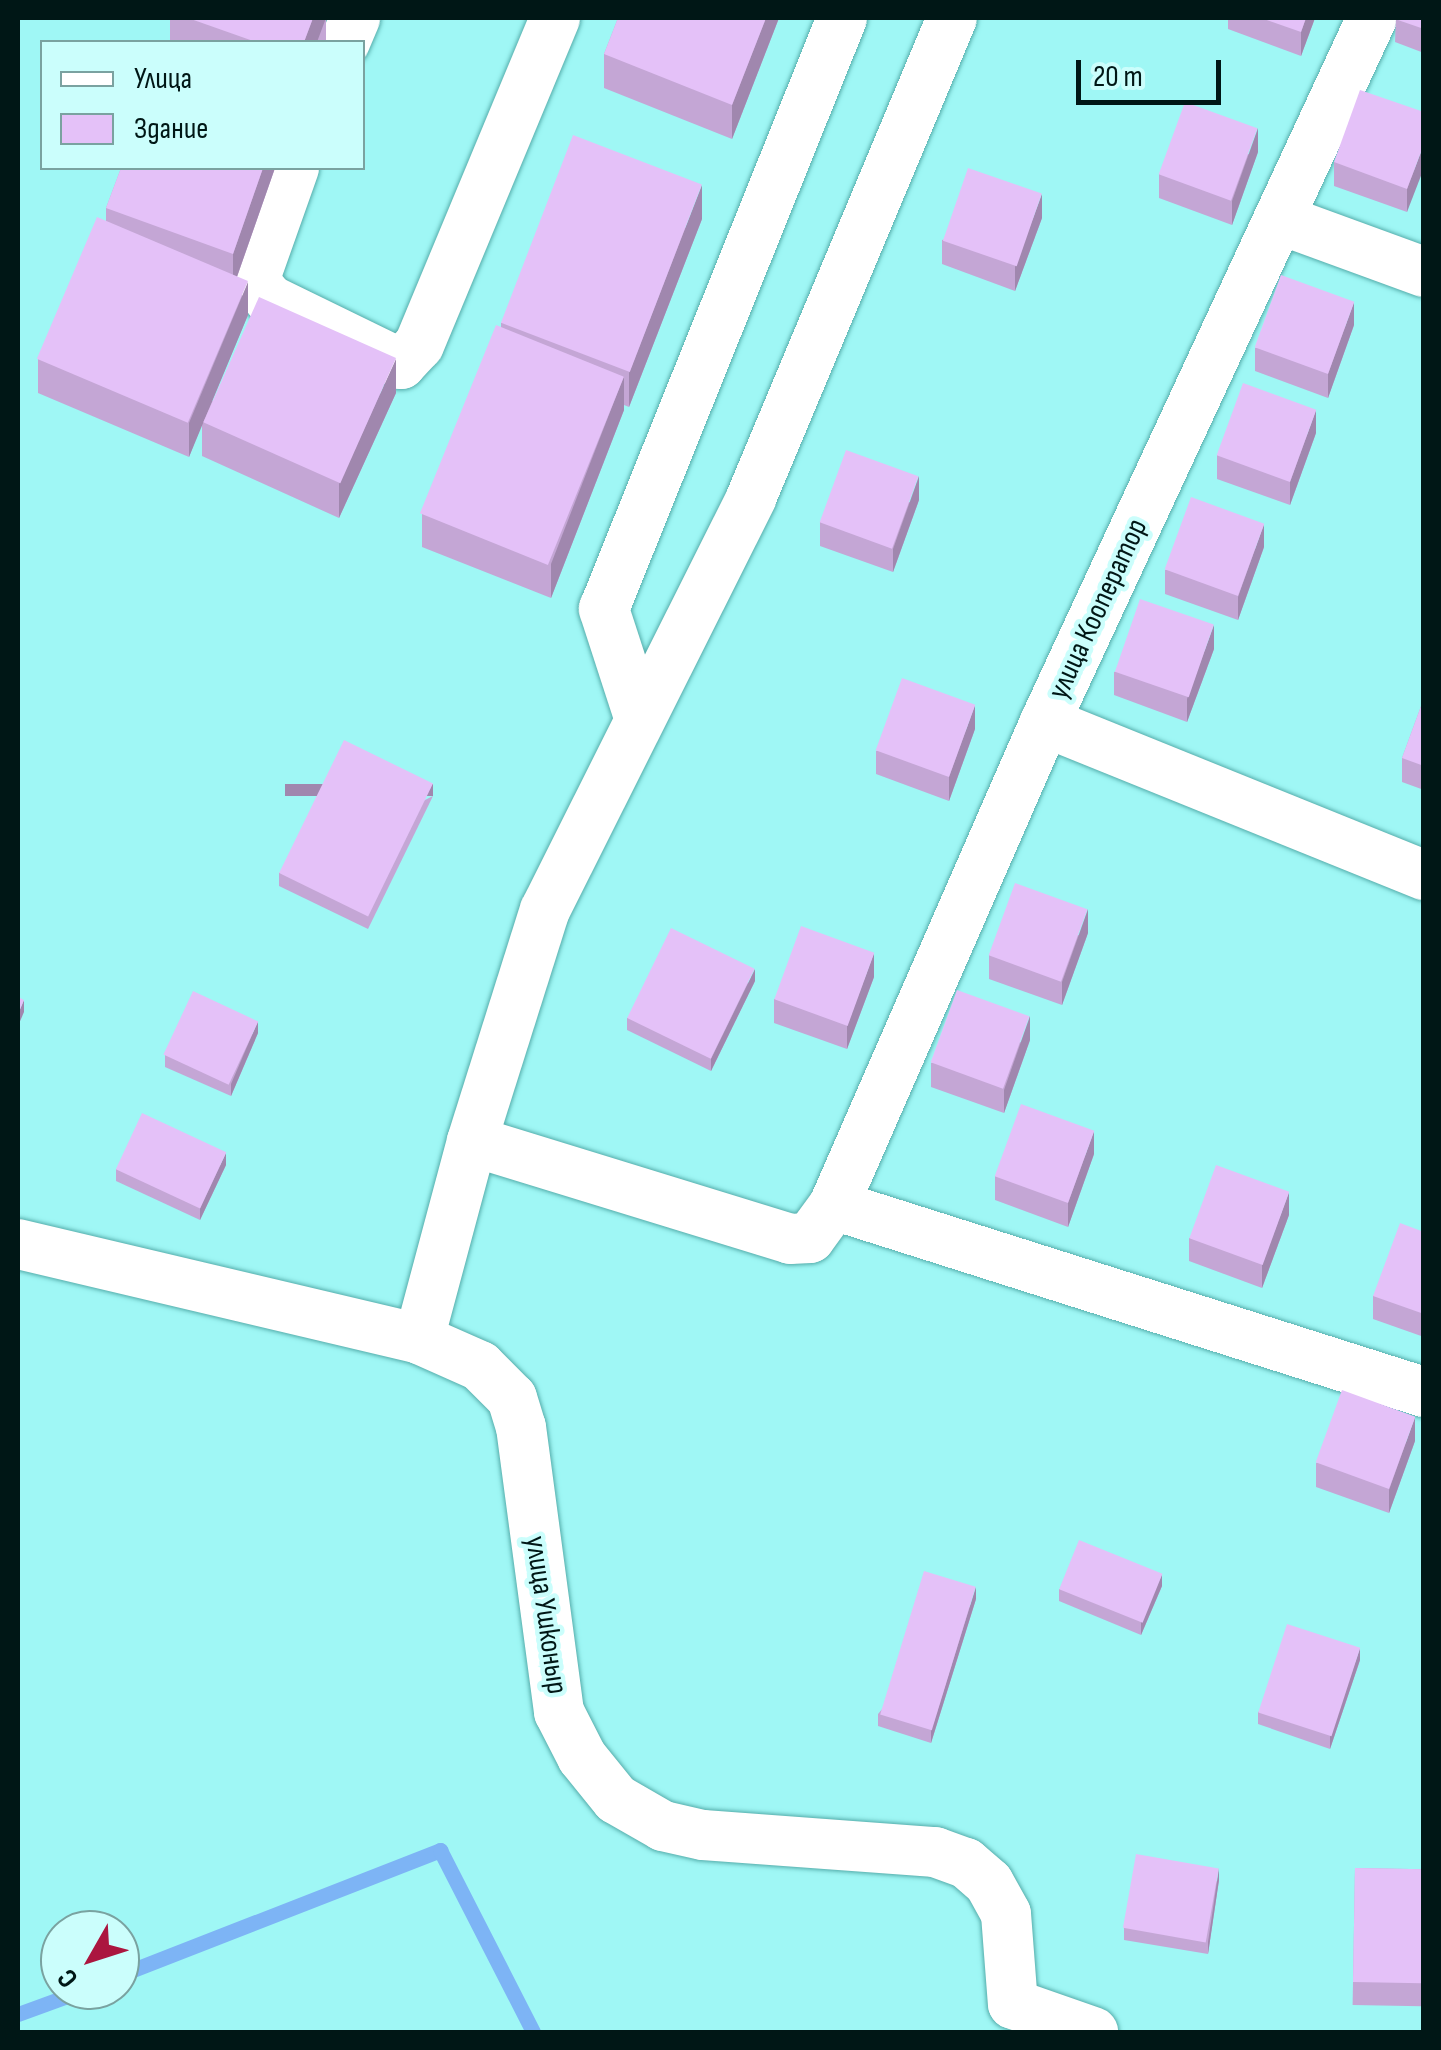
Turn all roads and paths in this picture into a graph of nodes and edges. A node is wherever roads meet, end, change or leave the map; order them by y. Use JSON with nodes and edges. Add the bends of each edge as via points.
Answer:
{"nodes":[{"id":1,"x":555,"y":18,"type":"edge"},
{"id":2,"x":842,"y":18,"type":"edge"},
{"id":3,"x":952,"y":18,"type":"edge"},
{"id":4,"x":1372,"y":18,"type":"edge"},
{"id":5,"x":293,"y":170,"type":"edge"},
{"id":6,"x":1282,"y":220,"type":"junction"},
{"id":7,"x":1424,"y":272,"type":"edge"},
{"id":8,"x":639,"y":717,"type":"junction"},
{"id":9,"x":1045,"y":722,"type":"junction"},
{"id":10,"x":1424,"y":875,"type":"edge"},
{"id":11,"x":472,"y":1141,"type":"junction"},
{"id":12,"x":834,"y":1206,"type":"junction"},
{"id":13,"x":18,"y":1244,"type":"edge"},
{"id":14,"x":419,"y":1339,"type":"junction"},
{"id":15,"x":1424,"y":1392,"type":"edge"},
{"id":16,"x":1013,"y":2018,"type":"edge"},
{"id":17,"x":1093,"y":2032,"type":"edge"}],
"edges":[{"from":1,"to":5,"type":"street","via":[[419,345],[400,364],[270,300],[254,281]]},
{"from":2,"to":8,"type":"street","via":[[604,609]]},
{"from":3,"to":8,"type":"street","via":[[751,498]]},
{"from":4,"to":6,"type":"street","name":"улица Кооператор"},
{"from":6,"to":7,"type":"street"},
{"from":6,"to":9,"type":"street","name":"улица Кооператор"},
{"from":8,"to":11,"type":"street","via":[[545,910]]},
{"from":9,"to":10,"type":"street"},
{"from":9,"to":12,"type":"street","name":"улица Кооператор"},
{"from":11,"to":12,"type":"street","name":"улица Кооператор","via":[[790,1239],[810,1238]]},
{"from":11,"to":14,"type":"street"},
{"from":12,"to":15,"type":"street"},
{"from":13,"to":14,"type":"street","name":"улица Ушконыр"},
{"from":14,"to":16,"type":"street","name":"улица Ушконыр","via":[[480,1366],[512,1398],[559,1712],[582,1757],[616,1799],[663,1826],[704,1835],[935,1852],[966,1863],[989,1882],[1006,1914]]},
{"from":16,"to":17,"type":"street","name":"улица Ушконыр"}]}
